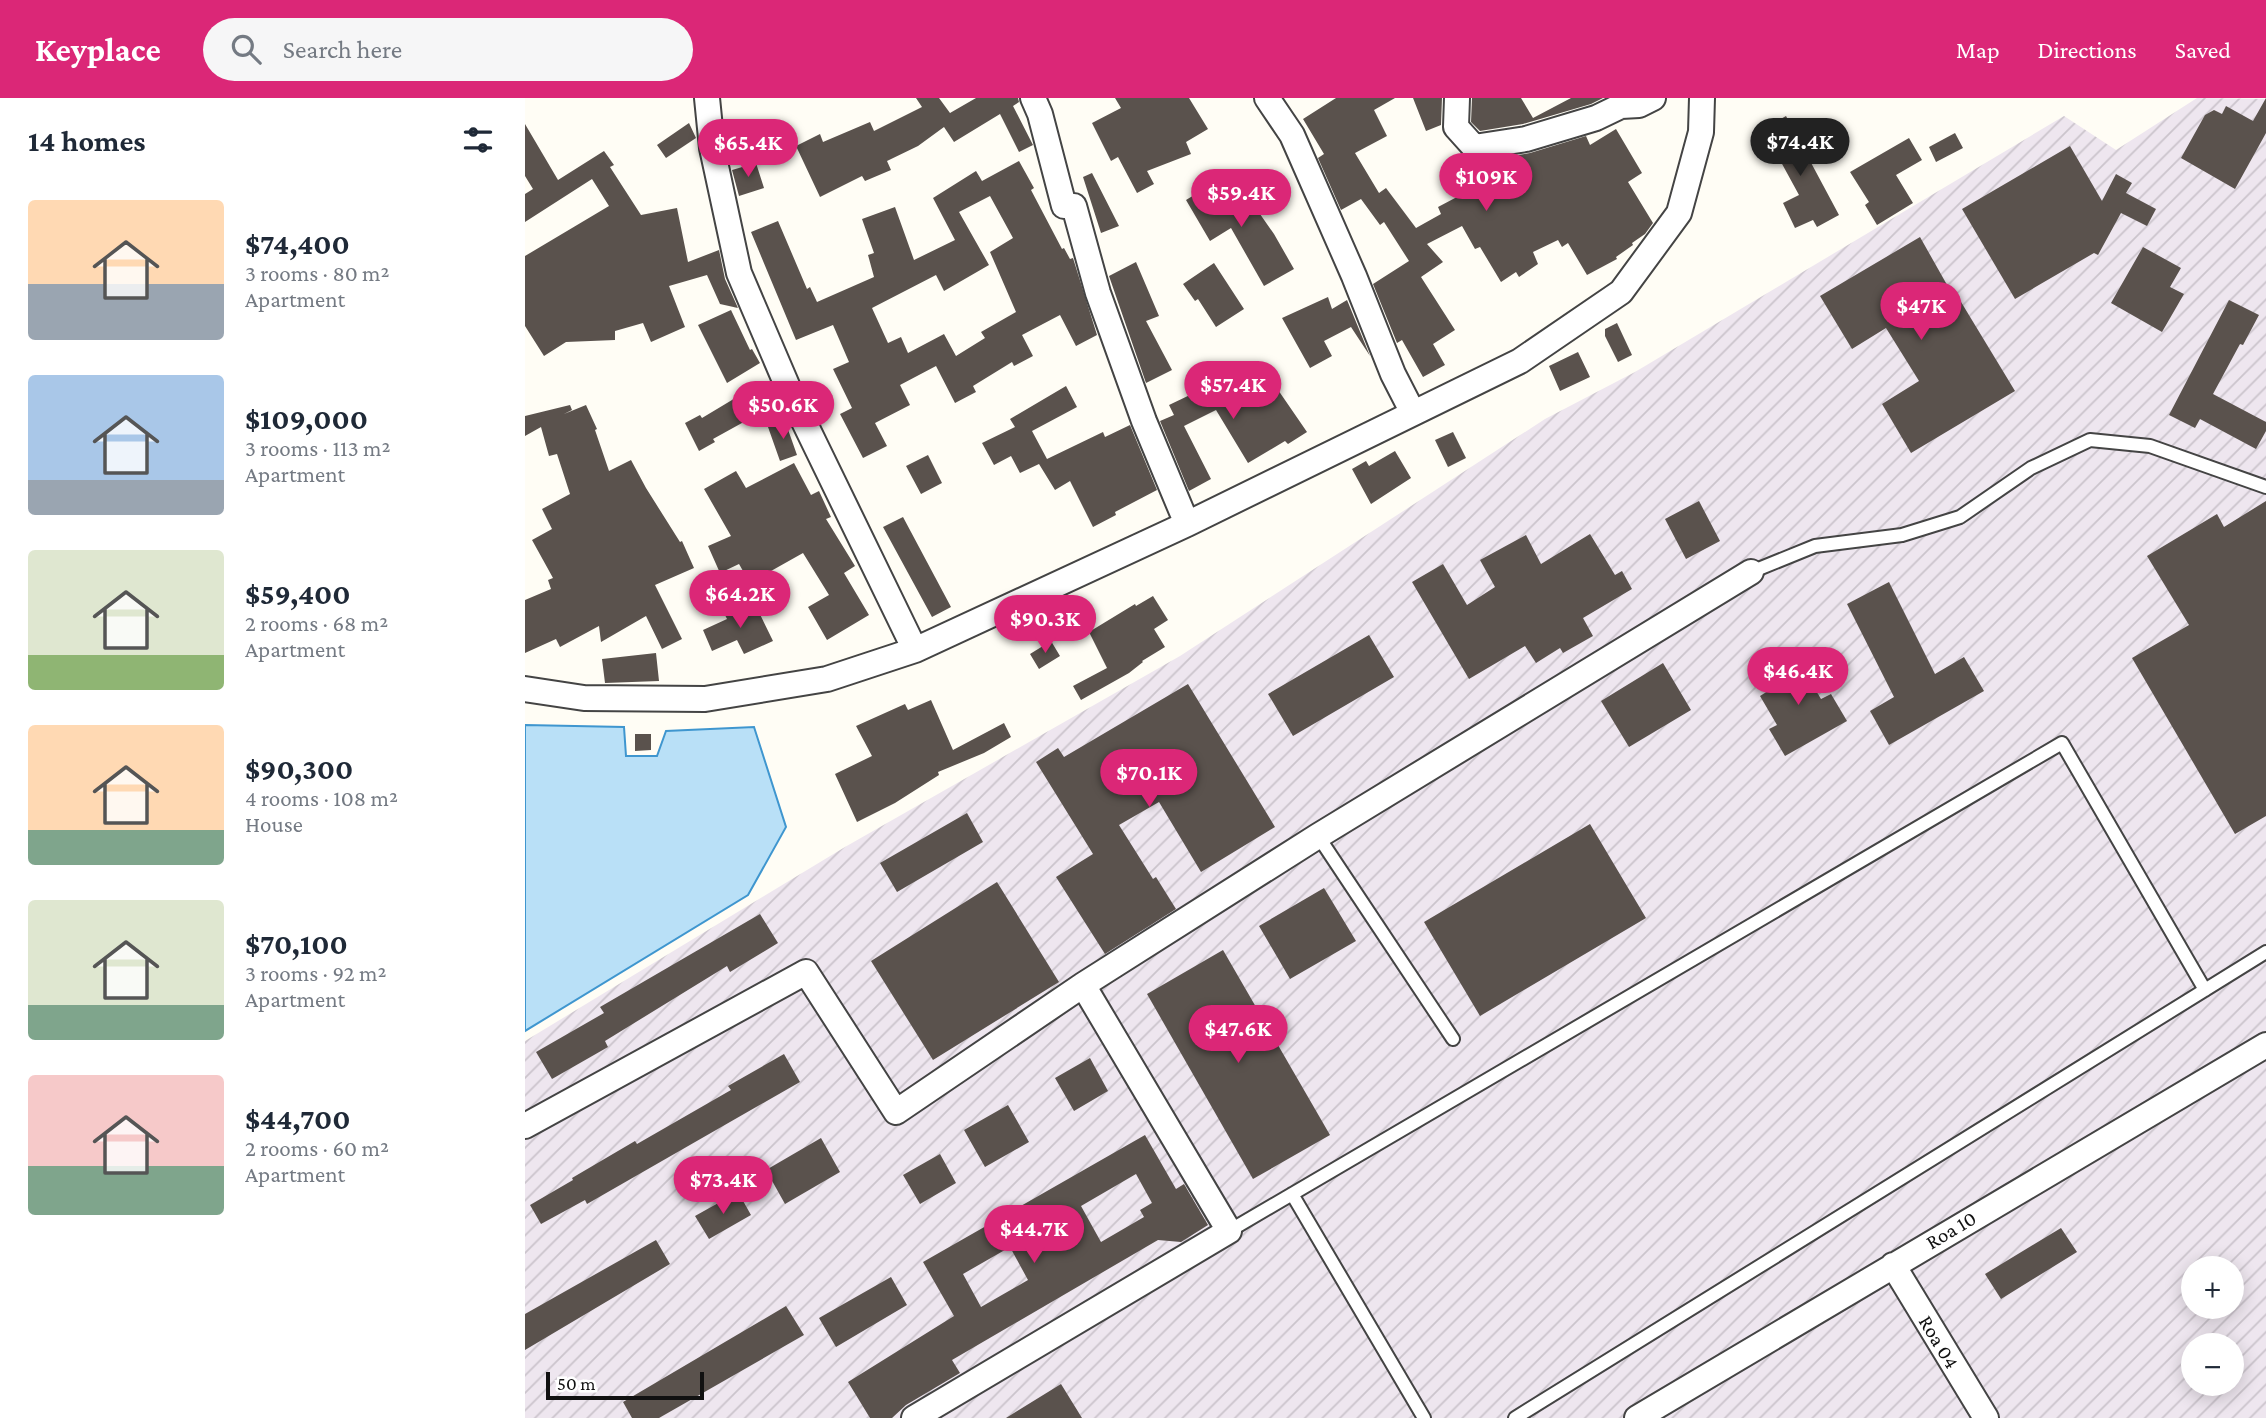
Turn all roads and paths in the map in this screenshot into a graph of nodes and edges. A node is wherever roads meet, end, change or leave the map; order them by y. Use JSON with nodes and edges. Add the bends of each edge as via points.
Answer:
{"nodes":[{"id":1,"x":707,"y":98,"type":"edge"},
{"id":2,"x":1033,"y":98,"type":"edge"},
{"id":3,"x":1267,"y":98,"type":"edge"},
{"id":4,"x":1457,"y":98,"type":"edge"},
{"id":5,"x":1653,"y":98,"type":"edge"},
{"id":6,"x":1702,"y":98,"type":"edge"},
{"id":7,"x":1413,"y":413,"type":"junction"},
{"id":8,"x":2266,"y":487,"type":"edge"},
{"id":9,"x":1187,"y":524,"type":"junction"},
{"id":10,"x":1751,"y":572,"type":"joint"},
{"id":11,"x":915,"y":650,"type":"junction"},
{"id":12,"x":525,"y":689,"type":"edge"},
{"id":13,"x":1318,"y":836,"type":"junction"},
{"id":14,"x":2266,"y":952,"type":"edge"},
{"id":15,"x":1083,"y":985,"type":"junction"},
{"id":16,"x":2205,"y":990,"type":"junction"},
{"id":17,"x":1453,"y":1040,"type":"dead end"},
{"id":18,"x":2266,"y":1045,"type":"edge"},
{"id":19,"x":525,"y":1126,"type":"edge"},
{"id":20,"x":1292,"y":1194,"type":"junction"},
{"id":21,"x":1229,"y":1231,"type":"junction"},
{"id":22,"x":1893,"y":1265,"type":"junction"},
{"id":23,"x":914,"y":1418,"type":"edge"},
{"id":24,"x":1424,"y":1418,"type":"edge"},
{"id":25,"x":1515,"y":1418,"type":"edge"},
{"id":26,"x":1637,"y":1418,"type":"edge"},
{"id":27,"x":1986,"y":1418,"type":"edge"}],
"edges":[{"from":1,"to":11,"type":"street","via":[[712,148],[739,273],[792,397]]},
{"from":2,"to":9,"type":"street","via":[[1064,206],[1074,206],[1098,293]]},
{"from":3,"to":7,"type":"street","via":[[1292,135]]},
{"from":4,"to":5,"type":"street","via":[[1456,127],[1474,147],[1526,139]]},
{"from":6,"to":7,"type":"street","via":[[1701,132],[1679,213],[1621,292],[1520,361]]},
{"from":7,"to":9,"type":"street"},
{"from":8,"to":10,"type":"lane","via":[[2150,446],[2090,440],[2031,468],[1960,517],[1902,535],[1815,546]]},
{"from":9,"to":11,"type":"street"},
{"from":10,"to":13,"type":"street"},
{"from":11,"to":12,"type":"street","via":[[827,679],[705,699],[584,698]]},
{"from":13,"to":15,"type":"street"},
{"from":13,"to":17,"type":"lane"},
{"from":14,"to":16,"type":"lane"},
{"from":15,"to":19,"type":"street","via":[[896,1112],[806,972]]},
{"from":15,"to":21,"type":"street"},
{"from":16,"to":20,"type":"lane","via":[[2062,743]]},
{"from":16,"to":25,"type":"lane"},
{"from":18,"to":22,"type":"street","name":"Roa 10"},
{"from":20,"to":21,"type":"lane"},
{"from":20,"to":24,"type":"lane"},
{"from":21,"to":23,"type":"street"},
{"from":22,"to":26,"type":"street","name":"Roa 10"},
{"from":22,"to":27,"type":"street","name":"Roa 04"}]}
